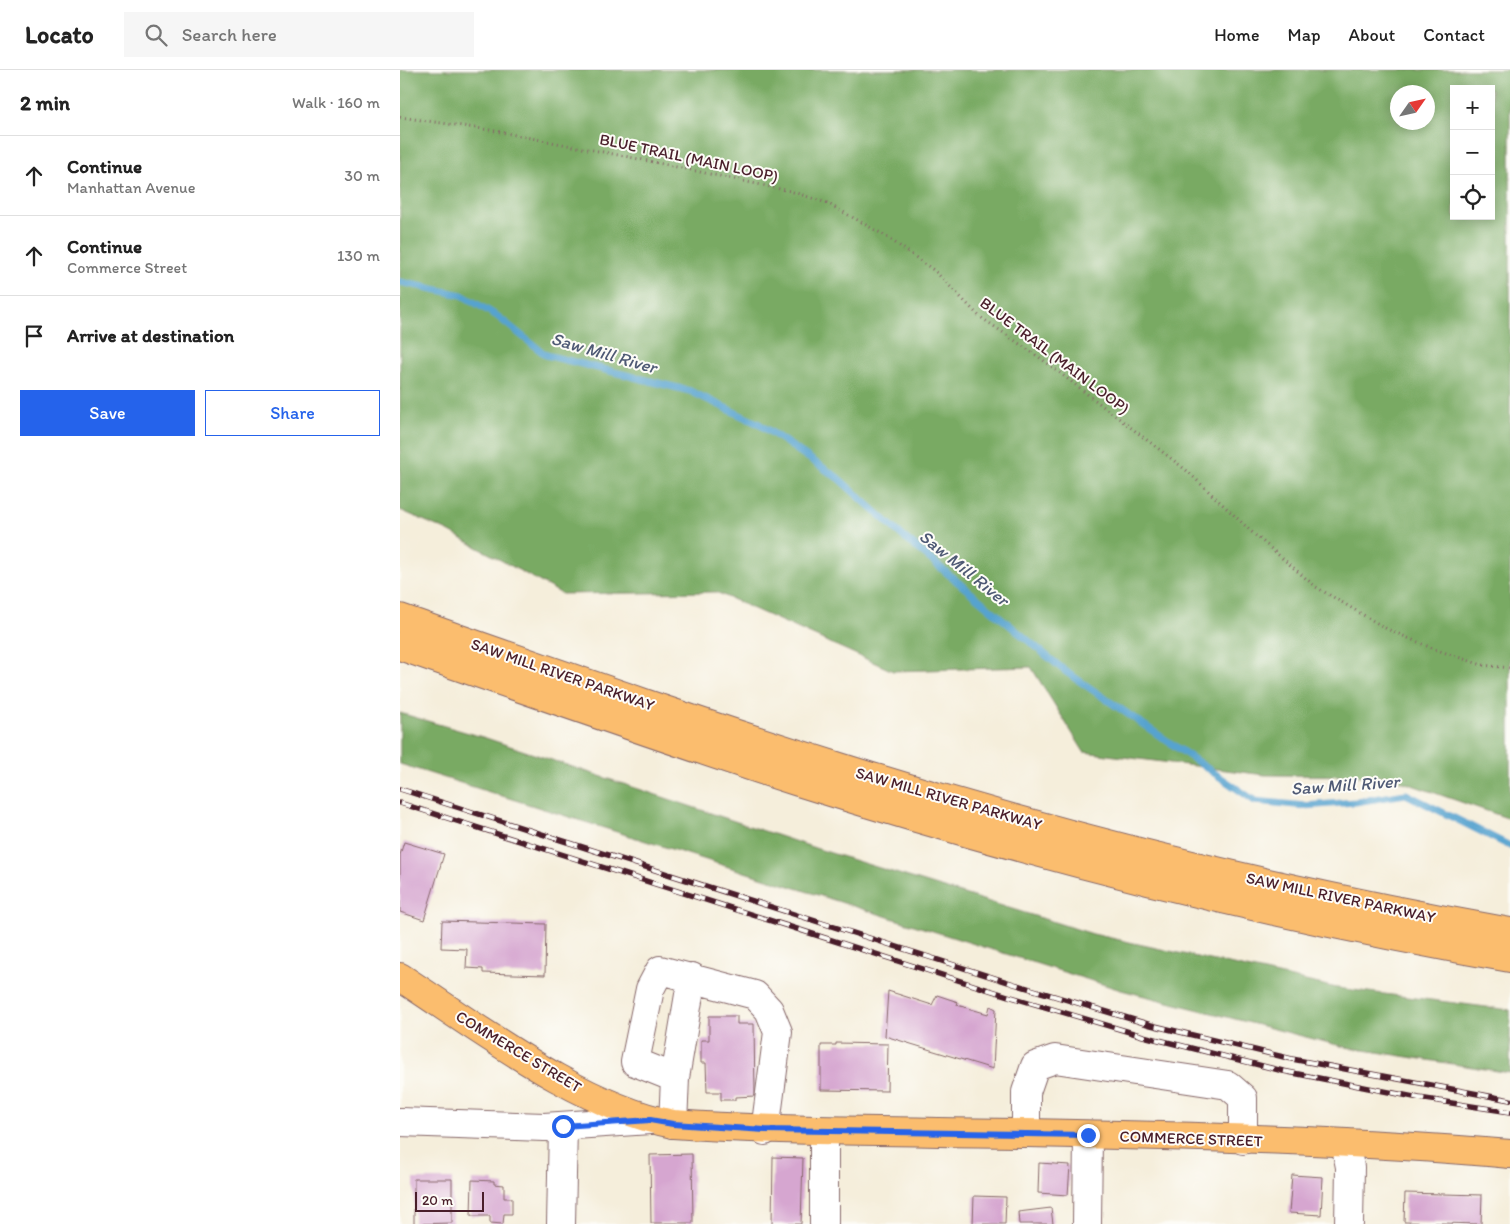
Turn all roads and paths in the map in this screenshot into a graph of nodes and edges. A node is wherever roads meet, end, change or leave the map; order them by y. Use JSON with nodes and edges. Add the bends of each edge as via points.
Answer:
{"nodes":[{"id":1,"x":400,"y":117,"type":"edge"},
{"id":2,"x":400,"y":618,"type":"edge"},
{"id":3,"x":400,"y":646,"type":"edge"},
{"id":4,"x":1510,"y":668,"type":"edge"},
{"id":5,"x":1510,"y":932,"type":"edge"},
{"id":6,"x":1510,"y":958,"type":"edge"},
{"id":7,"x":400,"y":977,"type":"edge"},
{"id":8,"x":692,"y":977,"type":"junction"},
{"id":9,"x":675,"y":1078,"type":"junction"},
{"id":10,"x":400,"y":1122,"type":"edge"},
{"id":11,"x":661,"y":1122,"type":"junction"},
{"id":12,"x":563,"y":1126,"type":"junction"},
{"id":13,"x":765,"y":1130,"type":"junction"},
{"id":14,"x":824,"y":1132,"type":"junction"},
{"id":15,"x":1026,"y":1133,"type":"junction"},
{"id":16,"x":1088,"y":1135,"type":"junction"},
{"id":17,"x":1243,"y":1140,"type":"junction"},
{"id":18,"x":1345,"y":1143,"type":"junction"},
{"id":19,"x":1510,"y":1154,"type":"edge"},
{"id":20,"x":560,"y":1224,"type":"edge"},
{"id":21,"x":824,"y":1224,"type":"edge"},
{"id":22,"x":1088,"y":1224,"type":"edge"},
{"id":23,"x":1350,"y":1224,"type":"edge"}],
"edges":[{"from":1,"to":4,"type":"path","name":"BLUE TRAIL (MAIN LOOP)","via":[[490,130],[639,159],[790,191],[827,203],[884,234],[935,271],[979,316],[1043,360],[1186,470],[1255,535],[1316,586],[1395,633],[1482,665]]},
{"from":2,"to":5,"type":"main road","name":"SAW MILL RIVER PARKWAY","via":[[745,736],[962,803],[1190,864]]},
{"from":3,"to":6,"type":"main road","name":"SAW MILL RIVER PARKWAY","via":[[794,780],[995,840],[1242,903]]},
{"from":7,"to":11,"type":"main road","name":"COMMERCE STREET","via":[[560,1080]]},
{"from":8,"to":9,"type":"street"},
{"from":8,"to":9,"type":"street","via":[[660,970],[650,989],[635,1062]]},
{"from":8,"to":13,"type":"street","via":[[755,995],[769,1010],[778,1032]]},
{"from":9,"to":11,"type":"street"},
{"from":10,"to":12,"type":"street"},
{"from":11,"to":12,"type":"street"},
{"from":11,"to":13,"type":"main road","name":"COMMERCE STREET"},
{"from":12,"to":20,"type":"street"},
{"from":13,"to":14,"type":"main road","name":"COMMERCE STREET"},
{"from":14,"to":15,"type":"main road","name":"COMMERCE STREET"},
{"from":14,"to":21,"type":"street"},
{"from":15,"to":16,"type":"main road","name":"COMMERCE STREET"},
{"from":15,"to":17,"type":"street","via":[[1026,1092],[1035,1066],[1055,1059],[1228,1086],[1243,1098]]},
{"from":16,"to":17,"type":"main road","name":"COMMERCE STREET"},
{"from":16,"to":22,"type":"street"},
{"from":17,"to":18,"type":"main road","name":"COMMERCE STREET"},
{"from":18,"to":19,"type":"main road","name":"COMMERCE STREET"},
{"from":18,"to":23,"type":"street","via":[[1350,1167]]}]}
